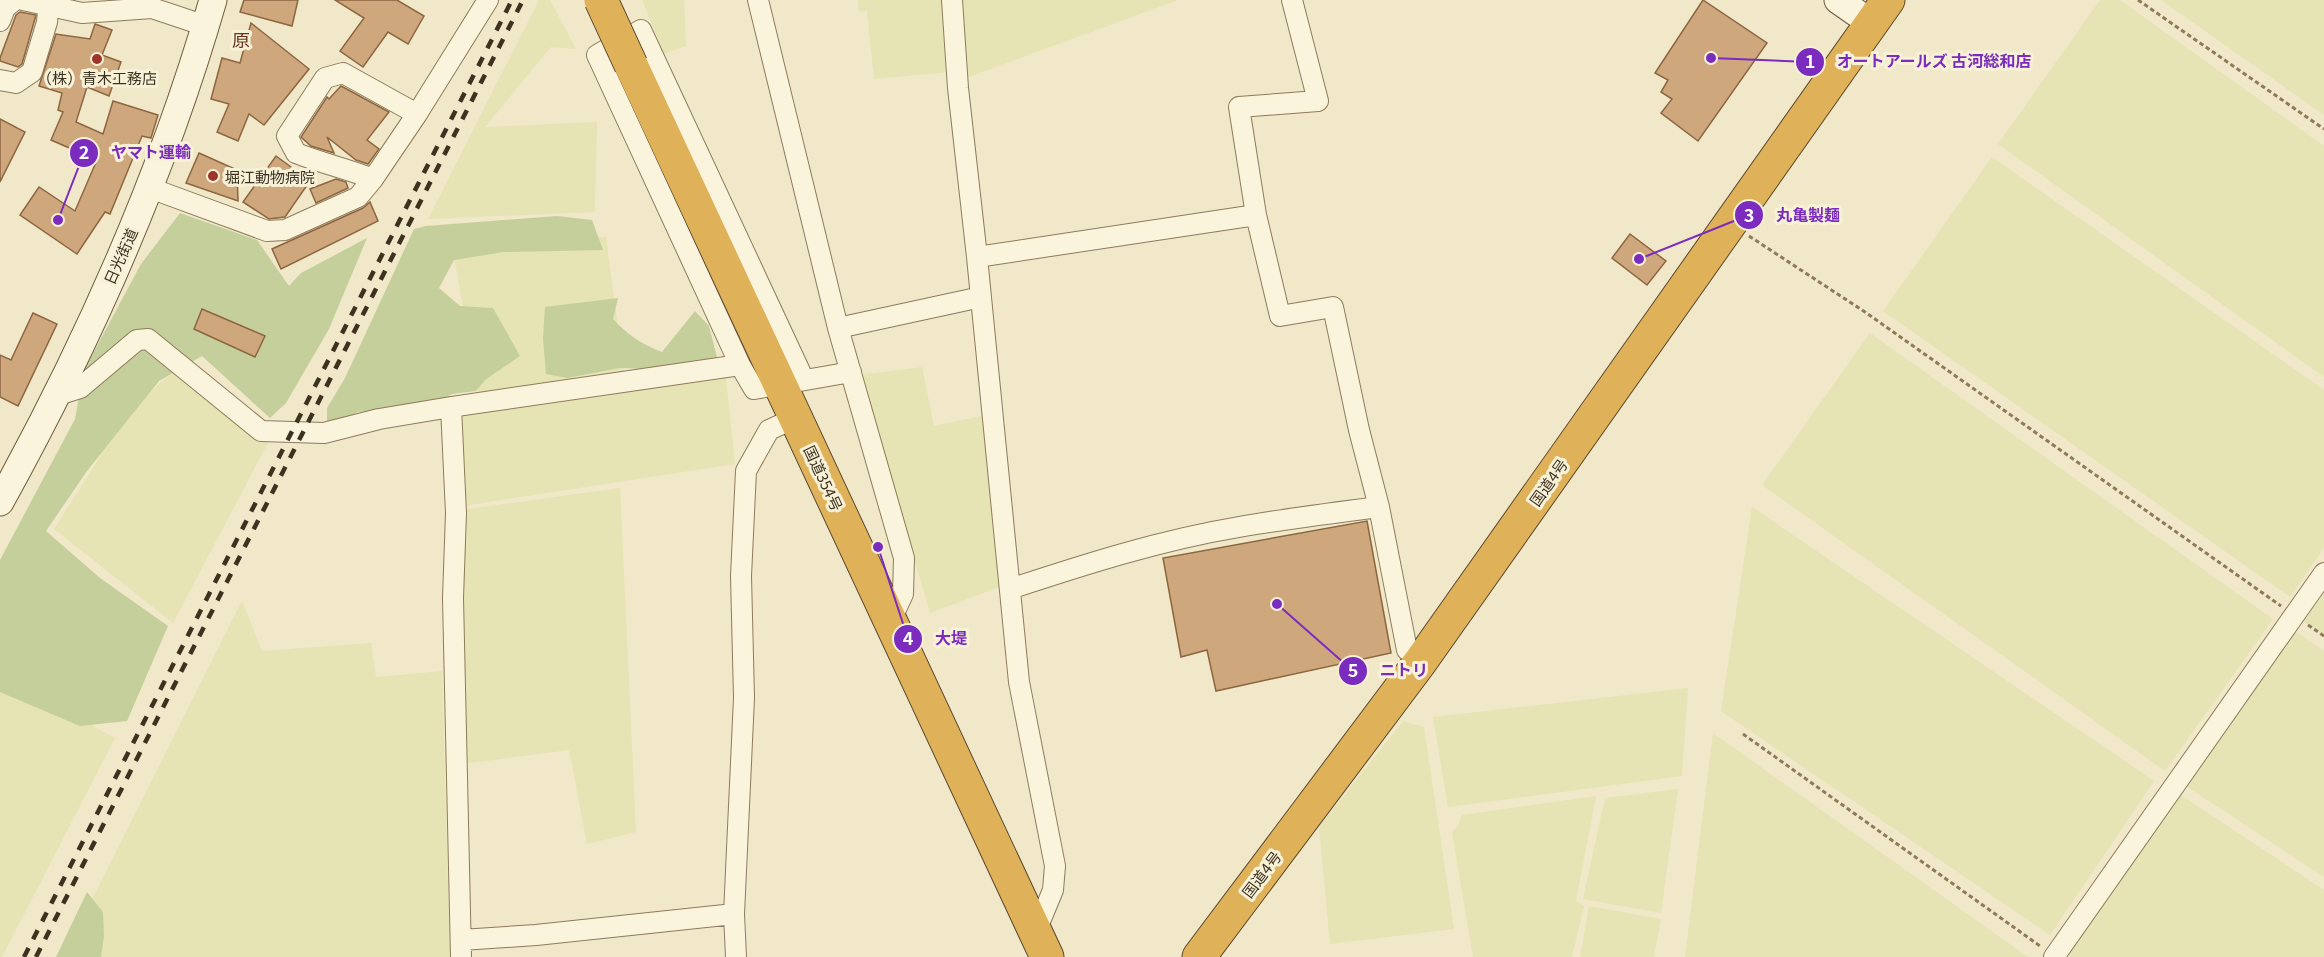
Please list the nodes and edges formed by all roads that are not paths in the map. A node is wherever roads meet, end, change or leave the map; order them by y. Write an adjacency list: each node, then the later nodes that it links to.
1 (15, 0): 13 (street)
2 (23, 0): 10 (street)
3 (213, 0): 14 (main road, 日光街道)
4 (488, 0): 16 (street)
5 (601, 0): 25 (highway, 国道354号, bridge)
6 (758, 0): 22 (street)
7 (952, 0): 20 (street)
8 (1292, 0): 19 (street)
9 (1838, 0): 12 (main road)
10 (49, 2): 11 (street); 15 (street)
11 (98, 5): 14 (street)
12 (1879, 12): 34 (highway, 国道4号)
13 (0, 21)
14 (206, 26): 18 (main road, 日光街道)
15 (0, 80)
16 (417, 114): 17 (street); 17 (street)
17 (373, 179): 18 (street)
18 (150, 188): 26 (main road, 日光街道)
19 (1256, 215): 20 (street); 30 (street)
20 (977, 257): 21 (street)
21 (981, 297): 22 (street); 32 (street)
22 (838, 328): 24 (street)
23 (740, 365): 25 (street); 25 (street); 27 (street)
24 (851, 372): 25 (street); 33 (street)
25 (792, 382): 28 (highway, 国道354号)
26 (55, 396): 27 (street); 29 (main road, 日光街道)
27 (451, 406): 38 (street)
28 (795, 418): 33 (highway, 国道354号); 35 (street)
29 (1, 500)
30 (1379, 507): 32 (street); 34 (street)
31 (2324, 573): 43 (street)
32 (1011, 589): 37 (street)
33 (891, 620): 37 (highway, 国道354号)
34 (1421, 661): 36 (highway, 国道4号)
35 (734, 914): 38 (street); 39 (street)
36 (1231, 915): 41 (highway); 42 (highway, 国道4号)
37 (1041, 944): 40 (highway, 国道354号)
38 (461, 949)
39 (736, 957)
40 (1060, 957)
41 (1180, 957)
42 (1198, 957)
43 (2054, 957)

